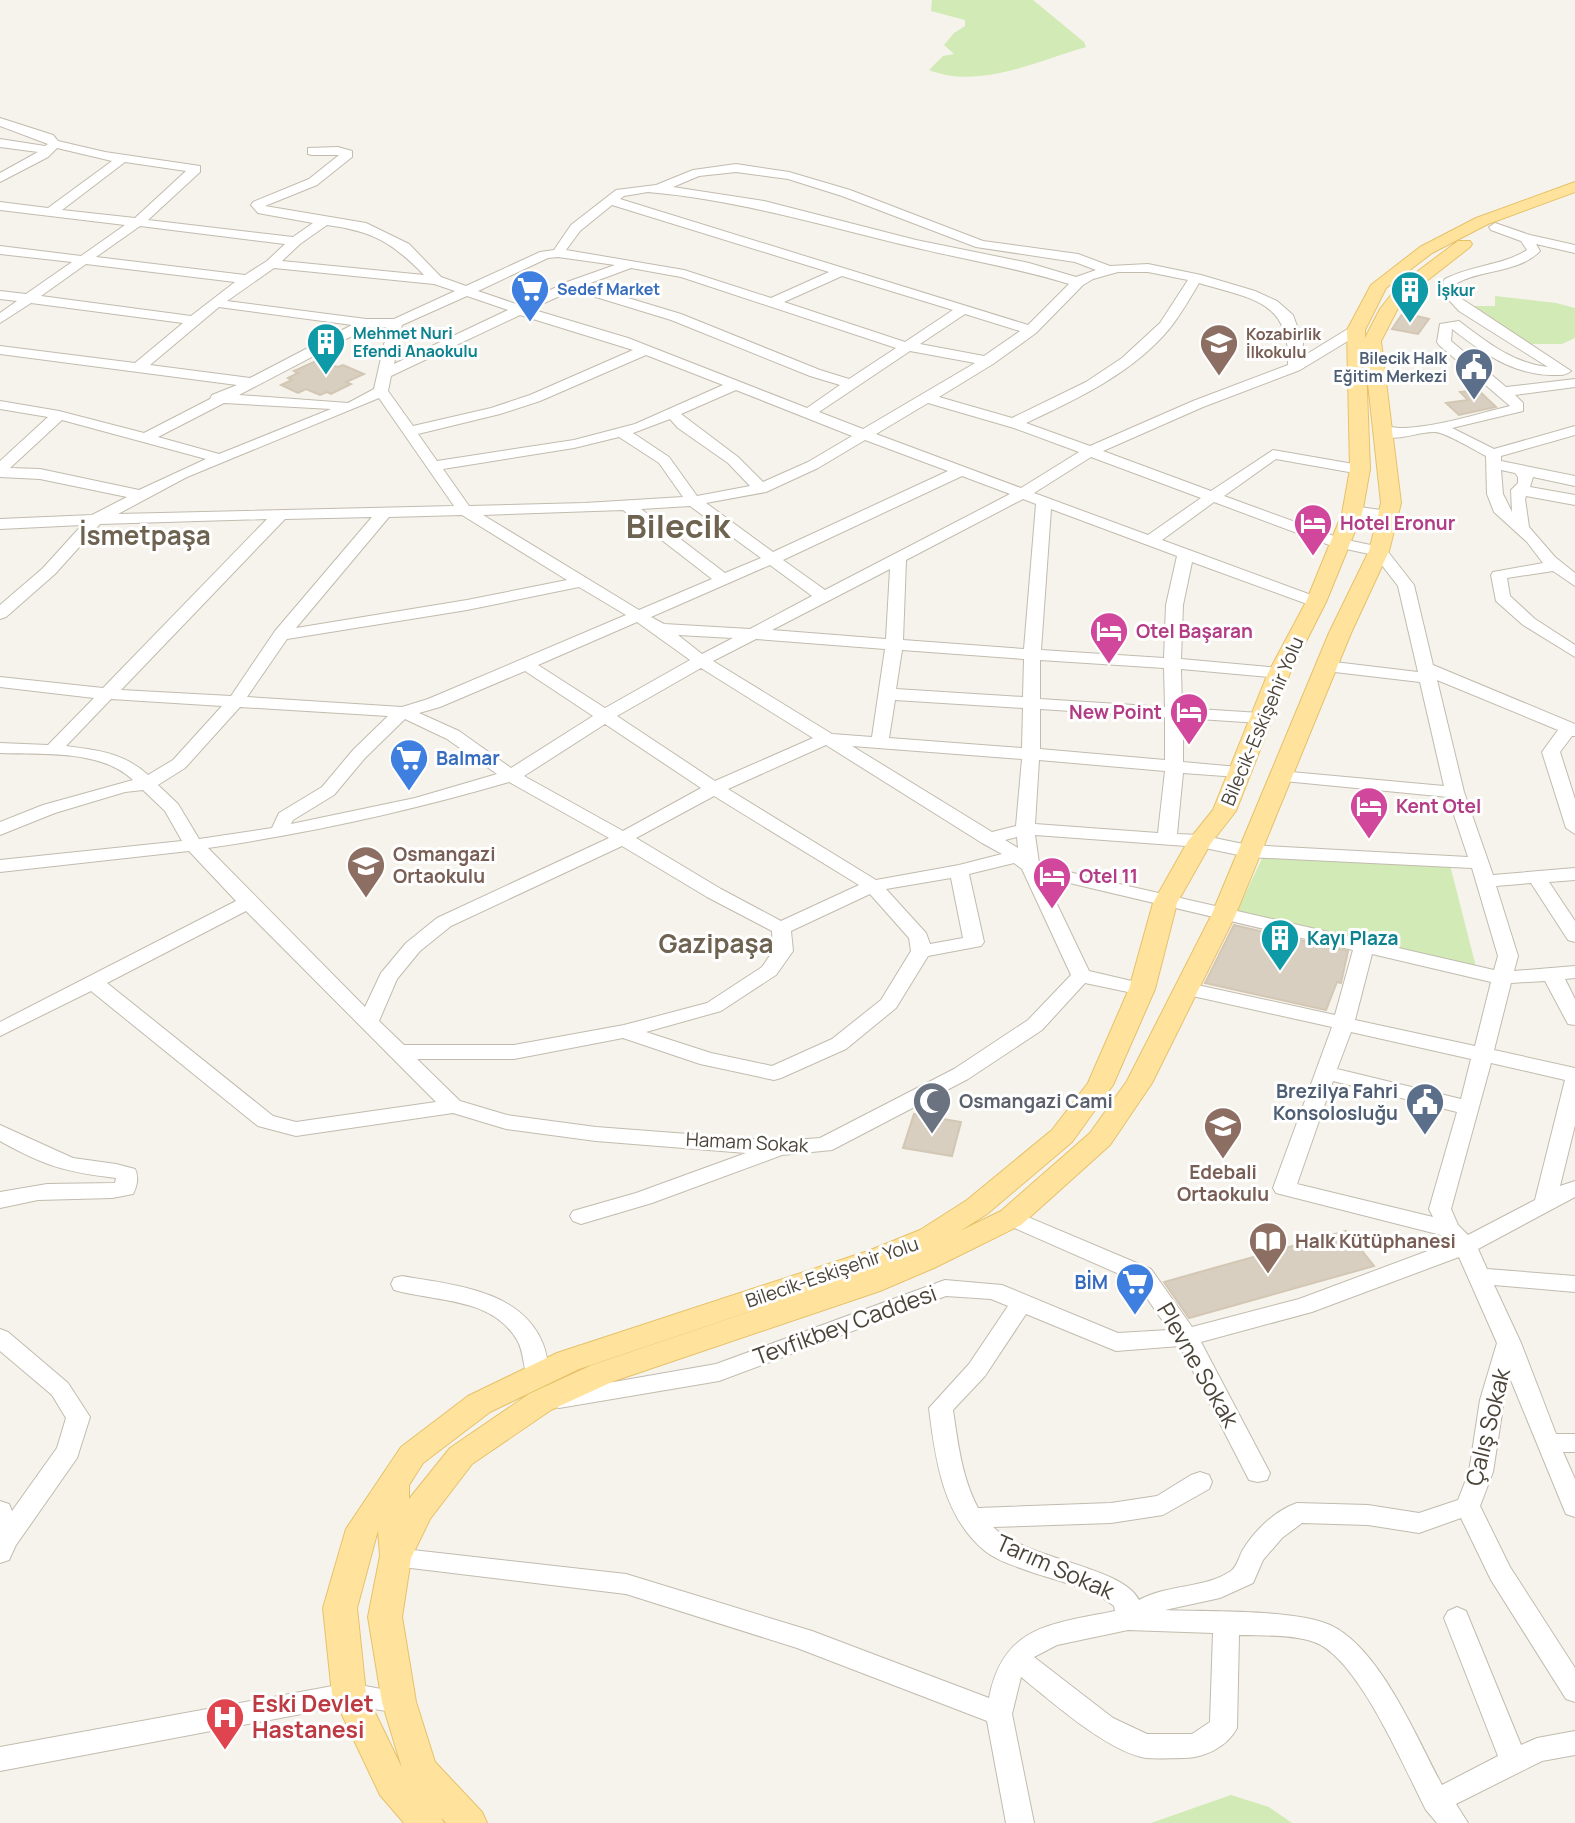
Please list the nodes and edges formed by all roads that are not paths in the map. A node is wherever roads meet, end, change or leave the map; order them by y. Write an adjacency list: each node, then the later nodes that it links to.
1 (0, 122): 3 (street)
2 (0, 143): 3 (street)
3 (51, 147): 5 (street); 6 (street)
4 (312, 151): 13 (street)
5 (122, 159): 12 (street); 14 (street)
6 (0, 178)
7 (1575, 187): 43 (main road, Bilecik-Eskişehir Yolu)
8 (656, 189): 10 (street); 24 (street); 29 (street)
9 (1575, 199): 15 (main road, Bilecik-Eskişehir Yolu)
10 (612, 201): 20 (street); 25 (street)
11 (0, 206): 12 (street)
12 (52, 211): 14 (street)
13 (325, 220): 17 (street); 28 (street)
14 (139, 221): 17 (street); 21 (street)
15 (1495, 226): 16 (street); 68 (main road, Bilecik-Eskişehir Yolu)
16 (1526, 238): 18 (street); 50 (street)
17 (295, 241): 23 (street)
18 (1575, 248)
19 (0, 250): 21 (street)
20 (558, 253): 22 (street); 31 (street)
21 (85, 260): 27 (street); 33 (street)
22 (630, 263): 30 (street); 35 (street)
23 (272, 264): 27 (street); 28 (street)
24 (1108, 270): 26 (street); 29 (street)
25 (843, 271): 35 (street); 36 (street)
26 (1196, 278): 48 (street); 64 (street)
27 (247, 279): 34 (street)
28 (436, 280): 31 (street)
29 (1078, 282): 42 (street)
30 (572, 285): 37 (street); 54 (street)
31 (468, 291): 37 (street); 41 (street)
32 (0, 295): 33 (street)
33 (31, 298): 38 (street); 39 (street)
34 (215, 303): 39 (street); 40 (street)
35 (771, 303): 44 (street)
36 (965, 308): 42 (street); 44 (street)
37 (519, 310): 46 (street); 52 (street)
38 (0, 320)
39 (194, 320): 49 (street)
40 (366, 323): 41 (street); 51 (street)
41 (396, 323): 52 (street)
42 (1031, 330): 47 (street)
43 (1356, 330): 48 (street); 77 (main road, Bilecik-Eskişehir Yolu)
44 (905, 346): 47 (street); 54 (street)
45 (0, 350): 49 (street)
46 (645, 350): 55 (street); 67 (street)
47 (988, 361): 58 (street)
48 (1295, 367): 72 (street)
49 (138, 368): 51 (street)
50 (1569, 370): 56 (street)
51 (249, 382): 57 (street)
52 (382, 383): 60 (street); 67 (street)
53 (1575, 383): 56 (street)
54 (851, 384): 62 (street)
55 (734, 385): 61 (street); 62 (street)
56 (1502, 392): 65 (street)
57 (217, 398): 60 (street); 71 (street)
58 (927, 398): 64 (street); 70 (street)
59 (0, 405): 63 (street)
60 (352, 406): 73 (street)
61 (672, 413): 69 (street); 81 (street)
62 (808, 413): 70 (street)
63 (59, 415): 71 (street); 78 (street)
64 (1013, 423): 72 (street)
65 (1438, 427): 68 (street); 74 (street)
66 (1575, 430): 74 (street)
67 (410, 431): 75 (street)
68 (1382, 431): 94 (main road, Bilecik-Eskişehir Yolu)
69 (621, 432): 75 (street); 86 (street)
70 (863, 435): 79 (street); 81 (street)
71 (146, 438): 73 (street)
72 (1089, 452): 83 (street); 85 (street)
73 (218, 458): 84 (street)
74 (1494, 459): 76 (street); 97 (street)
75 (435, 467): 90 (street)
76 (1518, 468): 80 (street); 82 (street)
77 (1360, 469): 85 (street); 91 (main road, Bilecik-Eskişehir Yolu)
78 (0, 470): 84 (street)
79 (961, 471): 83 (street); 102 (street)
80 (1575, 481)
81 (761, 489): 86 (street)
82 (1519, 489): 88 (street); 97 (street)
83 (1023, 493): 87 (street); 103 (street)
84 (139, 495): 95 (street)
85 (1210, 497): 98 (street); 99 (street)
86 (693, 500): 89 (street); 102 (street)
87 (1044, 500): 98 (street); 117 (street)
88 (1575, 500)
89 (627, 506): 90 (street); 105 (street)
90 (464, 510): 92 (street); 107 (street)
91 (1352, 511): 94 (street); 99 (main road, Bilecik-Eskişehir Yolu)
92 (385, 512): 93 (street); 114 (street)
93 (281, 514): 95 (street); 125 (street)
94 (1388, 516): 100 (main road, Bilecik-Eskişehir Yolu)
95 (95, 520): 96 (street); 110 (street)
96 (0, 524)
97 (1521, 528): 104 (street)
98 (1151, 540): 101 (street)
99 (1338, 543): 100 (street); 109 (main road, Bilecik-Eskişehir Yolu)
100 (1379, 551): 121 (main road, Bilecik-Eskişehir Yolu); 123 (street)
101 (1186, 554): 109 (street); 119 (street)
102 (772, 559): 105 (street); 108 (street)
103 (898, 560): 108 (street); 115 (street)
104 (1557, 566): 106 (street); 116 (street)
105 (721, 578): 111 (street)
106 (1575, 581)
107 (579, 582): 111 (street); 114 (street)
108 (825, 598): 113 (street)
109 (1315, 602): 122 (main road, Bilecik-Eskişehir Yolu)
110 (0, 614)
111 (637, 615): 112 (street); 120 (street)
112 (660, 629): 113 (street); 118 (street)
113 (759, 633): 115 (street); 118 (street)
114 (281, 635): 127 (street)
115 (894, 645): 117 (street); 126 (street)
116 (1575, 652)
117 (1032, 655): 119 (street); 128 (street)
118 (701, 661): 131 (street); 134 (street)
119 (1173, 662): 122 (street); 130 (street)
120 (526, 664): 129 (street); 131 (street)
121 (1326, 666): 123 (street); 142 (main road, Bilecik-Eskişehir Yolu)
122 (1279, 673): 132 (main road, Bilecik-Eskişehir Yolu)
123 (1428, 673): 133 (street); 145 (street)
124 (0, 682): 125 (street)
125 (107, 694): 127 (street); 137 (street)
126 (889, 694): 128 (street); 135 (street)
127 (237, 700): 129 (street); 143 (street)
128 (1032, 703): 130 (street); 138 (street)
129 (403, 712): 141 (street); 149 (street)
130 (1174, 712): 132 (street); 139 (street)
131 (606, 715): 141 (street); 144 (street)
132 (1260, 718): 140 (main road, Bilecik-Eskişehir Yolu)
133 (1572, 730): 146 (street)
134 (825, 739): 135 (street); 144 (street); 151 (street)
135 (880, 743): 138 (street)
136 (0, 748): 137 (street)
137 (53, 750): 143 (street)
138 (1031, 754): 139 (street); 148 (street)
139 (1174, 766): 140 (street); 152 (street)
140 (1238, 772): 153 (main road, Bilecik-Eskişehir Yolu)
141 (511, 776): 149 (street); 150 (street)
142 (1280, 776): 145 (street); 155 (main road, Bilecik-Eskişehir Yolu)
143 (147, 784): 147 (street); 154 (street)
144 (714, 788): 150 (street); 162 (street)
145 (1455, 792): 159 (street)
146 (1575, 828)
147 (0, 829)
148 (1025, 829): 151 (street); 152 (street); 156 (street)
149 (279, 832): 154 (street)
150 (621, 839): 166 (street); 178 (street)
151 (989, 839): 156 (street)
152 (1167, 840): 153 (street)
153 (1200, 841): 155 (street); 164 (main road, Bilecik-Eskişehir Yolu)
154 (194, 845): 157 (street); 163 (street)
155 (1248, 850): 159 (street); 165 (main road, Bilecik-Eskişehir Yolu)
156 (1024, 861): 158 (street); 164 (street); 172 (street)
157 (0, 866)
158 (959, 871): 162 (street); 169 (street)
159 (1483, 872): 161 (street); 173 (street)
160 (1575, 874): 161 (street)
161 (1537, 878): 167 (street)
162 (873, 886): 166 (street); 169 (street)
163 (248, 902): 174 (street); 178 (street)
164 (1166, 903): 165 (street); 175 (main road, Bilecik-Eskişehir Yolu)
165 (1223, 916): 168 (street); 176 (main road, Bilecik-Eskişehir Yolu)
166 (781, 928): 181 (street)
167 (1575, 936)
168 (1364, 947): 173 (street); 179 (street)
169 (921, 951): 181 (street)
170 (1575, 972): 171 (street)
171 (1552, 974): 173 (street); 177 (street)
172 (1081, 976): 175 (street); 190 (street, Hamam Sokak)
173 (1502, 978): 183 (street)
174 (93, 982): 180 (street); 187 (street)
175 (1142, 989): 204 (main road, Bilecik-Eskişehir Yolu)
176 (1188, 989): 179 (street); 195 (main road, Bilecik-Eskişehir Yolu)
177 (1575, 1019)
178 (369, 1021): 182 (street)
179 (1343, 1025): 183 (street); 184 (street)
180 (0, 1030)
181 (624, 1031): 182 (street)
182 (399, 1052): 187 (street)
183 (1482, 1056): 185 (street); 188 (street)
184 (1325, 1073): 188 (street); 196 (street)
185 (1575, 1075)
186 (1575, 1082): 193 (street)
187 (453, 1106): 190 (street, Hamam Sokak)
188 (1469, 1108): 196 (street)
189 (0, 1132): 192 (street)
190 (781, 1147): 194 (street)
191 (1575, 1188): 193 (street, Tevfikbey Caddesi)
192 (0, 1200)
193 (1545, 1204): 196 (street, Tevfikbey Caddesi)
194 (581, 1216)
195 (1011, 1217): 201 (street, Plevne Sokak); 205 (main road, Bilecik-Eskişehir Yolu)
196 (1457, 1238): 197 (street); 201 (street, Tevfikbey Caddesi)
197 (1478, 1276): 199 (street); 203 (street)
198 (402, 1284): 204 (street)
199 (1575, 1284)
200 (1023, 1301): 201 (street, Tevfikbey Caddesi); 205 (street, Tevfikbey Caddesi); 214 (street, Tarım Sokak)
201 (1187, 1337): 208 (street, Plevne Sokak)
202 (0, 1338): 215 (street)
203 (1509, 1343): 206 (street); 211 (street, Çalış Sokak)
204 (538, 1376): 209 (main road, Bilecik-Eskişehir Yolu)
205 (540, 1402): 216 (main road, Bilecik-Eskişehir Yolu)
206 (1547, 1443): 207 (street); 212 (street)
207 (1575, 1443)
208 (1258, 1473)
209 (393, 1482): 216 (main road); 222 (main road, Bilecik-Eskişehir Yolu)
210 (1200, 1482): 214 (street)
211 (1468, 1506): 218 (street, Çalış Sokak); 221 (street)
212 (1575, 1507)
213 (0, 1511): 215 (street)
214 (971, 1518): 218 (street, Tarım Sokak)
215 (3, 1547)
216 (395, 1558): 223 (main road, Bilecik-Eskişehir Yolu); 224 (street)
217 (1457, 1618): 227 (street)
218 (1128, 1619): 219 (street); 220 (street)
219 (1226, 1622): 220 (street); 228 (street)
220 (1018, 1660): 224 (street)
221 (1575, 1691)
222 (349, 1694): 223 (street); 226 (street); 229 (main road, Bilecik-Eskişehir Yolu)
223 (399, 1702): 230 (main road, Bilecik-Eskişehir Yolu)
224 (999, 1714): 231 (street)
225 (1575, 1742): 227 (street)
226 (0, 1759)
227 (1514, 1762): 228 (street)
228 (1436, 1801): 232 (street)
229 (426, 1823)
230 (469, 1823)
231 (1020, 1823)
232 (1454, 1823)

